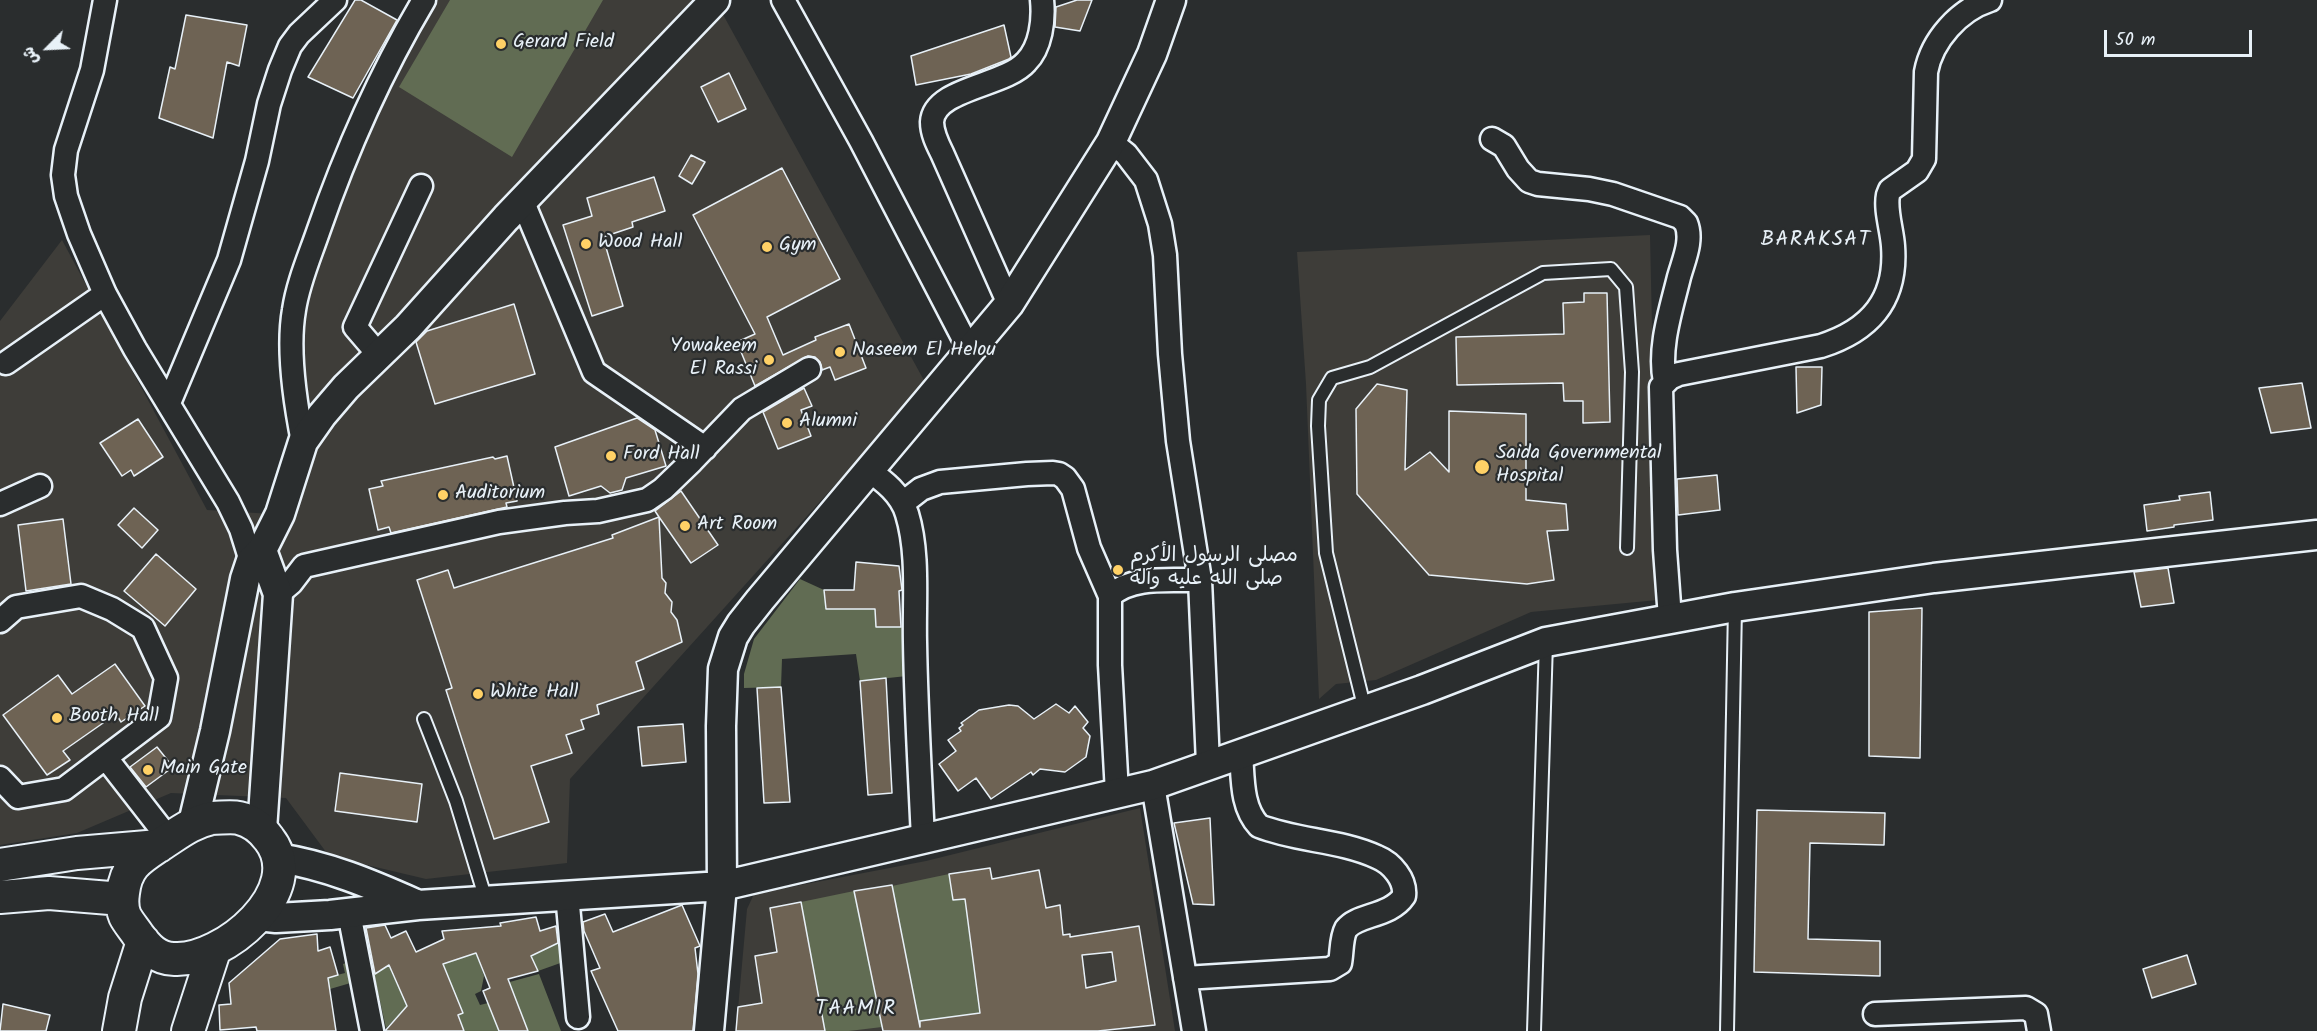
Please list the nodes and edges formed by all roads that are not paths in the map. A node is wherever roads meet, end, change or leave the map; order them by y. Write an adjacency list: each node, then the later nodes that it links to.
1 (105, 0): 13 (street)
2 (335, 0): 20 (street)
3 (424, 0): 21 (street)
4 (715, 0): 12 (street)
5 (783, 0): 15 (street)
6 (1042, 0): 14 (street)
7 (1171, 0): 10 (street)
8 (1990, 0): 19 (street)
9 (1492, 139): 19 (street)
10 (1110, 142): 14 (street); 30 (street)
11 (421, 186): 16 (street)
12 (522, 201): 16 (street); 22 (street)
13 (105, 294): 17 (street); 20 (street)
14 (1009, 304): 15 (street)
15 (970, 351): 23 (street)
16 (379, 355): 21 (street)
17 (6, 363)
18 (809, 369): 22 (street)
19 (1665, 382): 35 (street)
20 (170, 403): 29 (street)
21 (303, 442): 29 (street)
22 (705, 448): 31 (street)
23 (868, 470): 25 (street); 52 (street)
24 (40, 486): 26 (street)
25 (903, 502): 32 (street); 48 (street)
26 (0, 504)
27 (2317, 535): 33 (street)
28 (1627, 548): 37 (lane)
29 (257, 555): 31 (street); 47 (street)
30 (1200, 580): 32 (street); 41 (street)
31 (278, 594): 46 (street)
32 (1110, 596): 44 (street)
33 (1735, 607): 35 (street); 72 (lane)
34 (3, 612): 40 (street)
35 (1670, 618): 36 (street)
36 (1546, 642): 37 (street); 71 (lane)
37 (1365, 711): 39 (street)
38 (424, 719): 57 (lane)
39 (1241, 753): 41 (street); 63 (street)
40 (106, 758): 45 (street); 47 (street)
41 (1208, 764): 43 (street)
42 (0, 778): 45 (street)
43 (1153, 785): 44 (street); 63 (street)
44 (1118, 793): 48 (street)
45 (9, 799)
46 (262, 830): 47 (main road); 50 (main road)
47 (174, 836): 49 (main road); 56 (main road)
48 (923, 839): 52 (street)
49 (51, 857): 51 (main road); 53 (main road)
50 (278, 858): 58 (street); 60 (main road)
51 (0, 865)
52 (722, 886): 54 (street); 69 (street)
53 (49, 892): 55 (main road); 56 (main road)
54 (567, 894): 57 (street); 65 (street)
55 (0, 897)
56 (122, 899): 61 (main road)
57 (486, 900): 58 (street)
58 (418, 905): 59 (street)
59 (349, 913): 60 (street); 68 (street)
60 (258, 916): 62 (main road)
61 (143, 941): 62 (main road); 66 (main road)
62 (214, 951): 67 (main road)
63 (1185, 978): 70 (street)
64 (1875, 1014): 73 (street)
65 (578, 1017)
66 (119, 1031)
67 (188, 1031)
68 (372, 1031)
69 (709, 1031)
70 (1194, 1031)
71 (1534, 1031)
72 (1727, 1031)
73 (2039, 1031)

